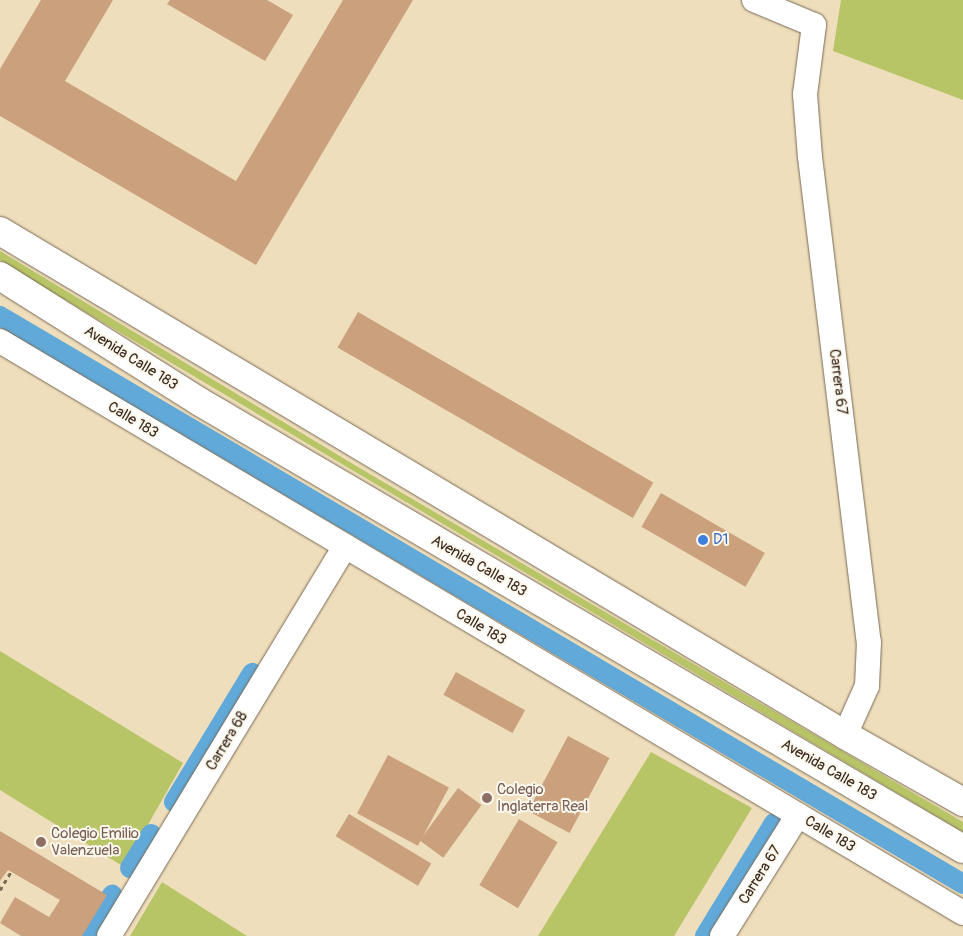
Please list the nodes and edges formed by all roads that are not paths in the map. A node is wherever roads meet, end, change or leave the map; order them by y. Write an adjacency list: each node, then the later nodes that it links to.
1 (754, 0): 6 (street, Carrera 67)
2 (0, 231): 6 (main road)
3 (0, 276): 9 (main road, Avenida Calle 183)
4 (0, 341): 5 (street, Calle 183)
5 (345, 546): 8 (street, Calle 183); 11 (street, Carrera 68)
6 (845, 735): 7 (main road)
7 (963, 802)
8 (798, 815): 10 (street, Calle 183); 12 (street, Carrera 67)
9 (963, 849)
10 (963, 913)
11 (109, 936)
12 (722, 936)

